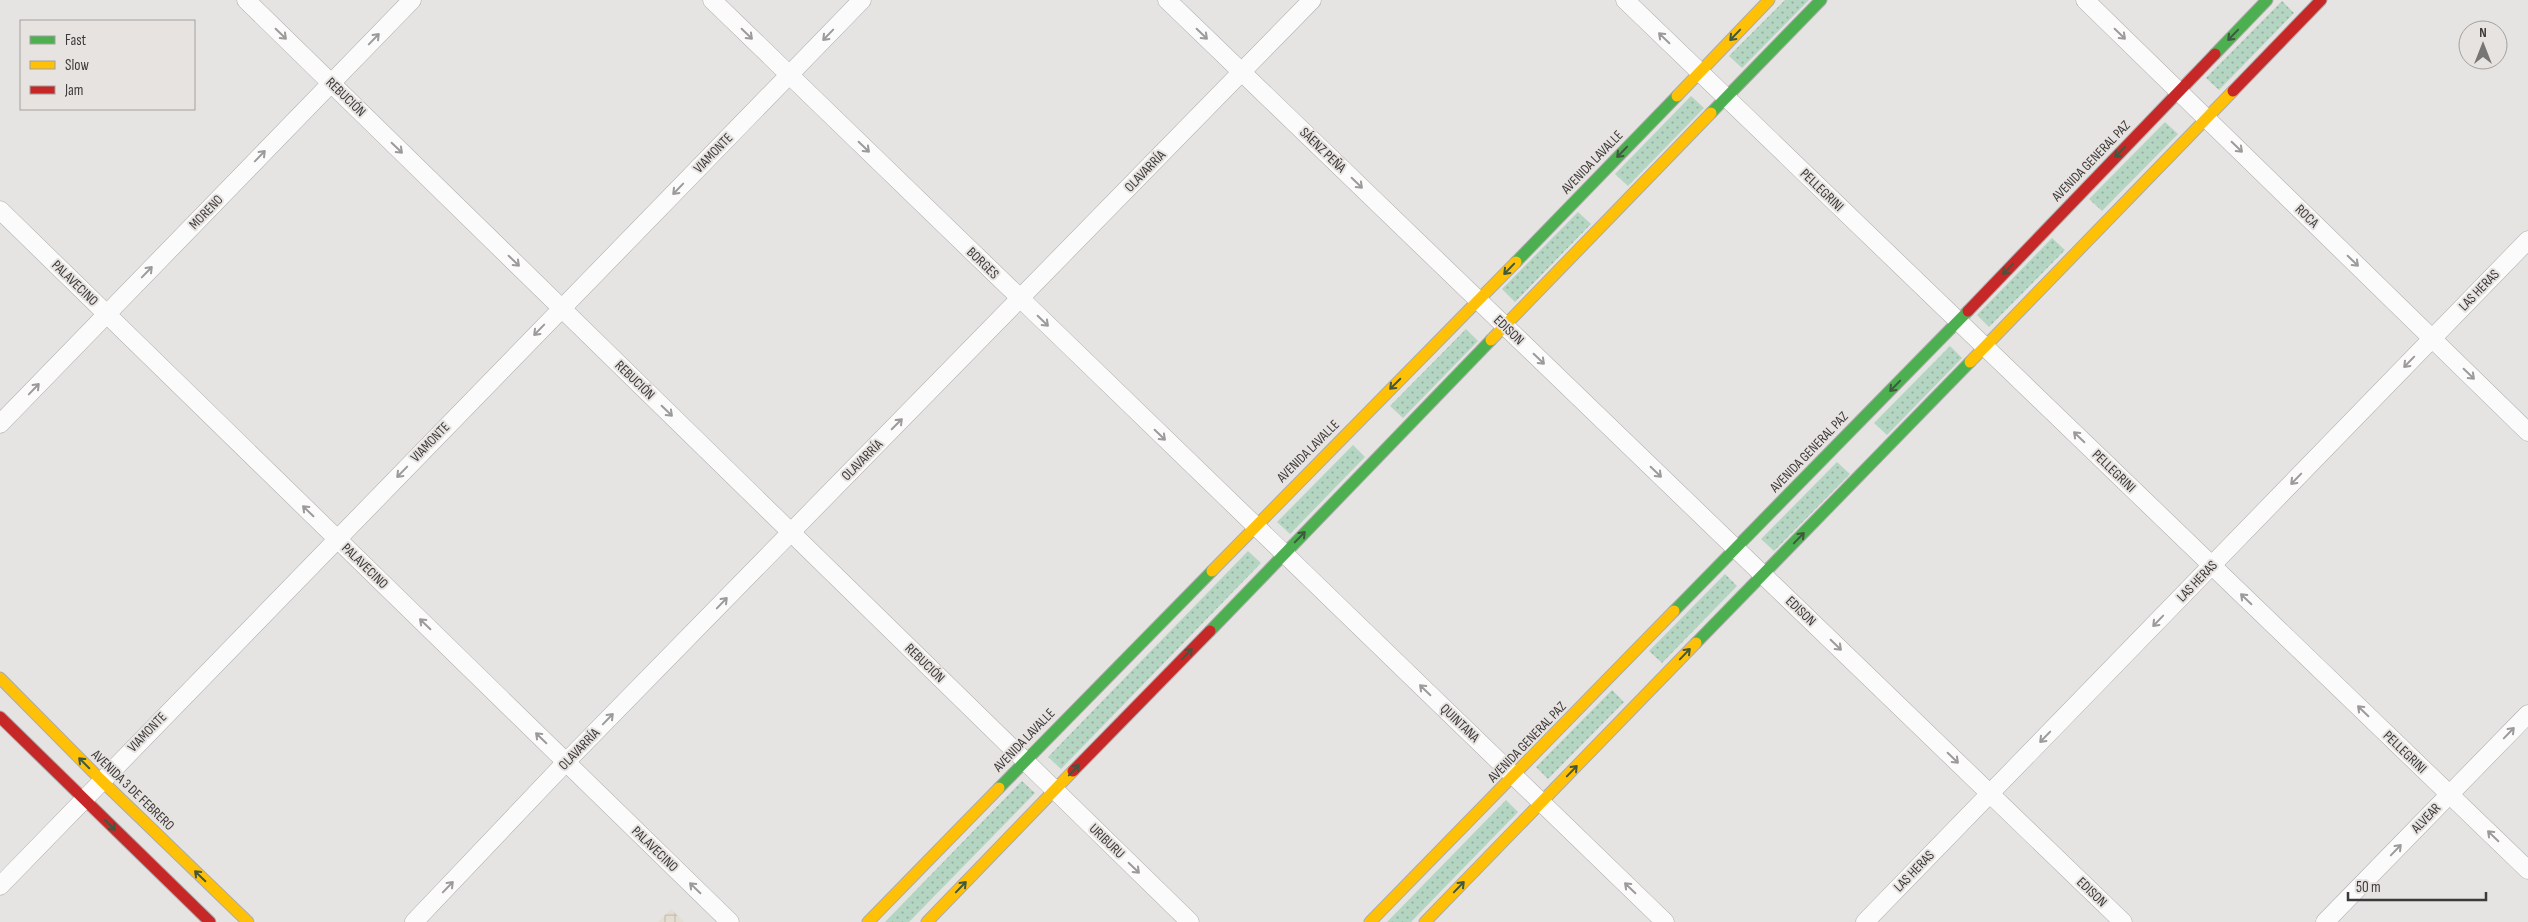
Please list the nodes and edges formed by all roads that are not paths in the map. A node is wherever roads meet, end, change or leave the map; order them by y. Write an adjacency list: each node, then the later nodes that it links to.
1 (246, 0): 16 (street, REBUCIÓN, one-way to 16)
2 (412, 0): 16 (street, MORENO, one-way to 2)
3 (712, 0): 15 (street, BORGES, one-way to 15)
4 (862, 0): 15 (street, VIAMONTE, one-way to 15)
5 (1167, 0): 13 (street, SÁENZ PEÑA, one-way to 13)
6 (1312, 0): 13 (street, OLAVARRÍA)
7 (1625, 0): 14 (street, PELLEGRINI, one-way to 7)
8 (1769, 0): 14 (street, AVENIDA LAVALLE, one-way to 14)
9 (1821, 0): 18 (street)
10 (2085, 0): 17 (street, ROCA, one-way to 17)
11 (2267, 0): 17 (street, AVENIDA GENERAL PAZ, one-way to 17)
12 (2322, 0): 19 (street)
13 (1242, 72): 22 (street, OLAVARRÍA); 23 (street, SÁENZ PEÑA, one-way to 23)
14 (1700, 72): 18 (street, PELLEGRINI); 23 (street, AVENIDA LAVALLE, one-way to 23)
15 (789, 75): 22 (street, BORGES, one-way to 22); 24 (street, VIAMONTE, one-way to 24)
16 (331, 83): 24 (street, REBUCIÓN, one-way to 24); 25 (street, MORENO, one-way to 16)
17 (2179, 91): 19 (street, ROCA); 26 (street, AVENIDA GENERAL PAZ, one-way to 26)
18 (1726, 98): 26 (street, PELLEGRINI); 27 (street)
19 (2206, 118): 28 (street, ROCA, one-way to 28); 29 (street)
20 (0, 210): 25 (street, PALAVECINO)
21 (2528, 240): 28 (street, LAS HERAS)
22 (1020, 299): 32 (street, BORGES, one-way to 32); 33 (street, OLAVARRÍA, one-way to 22)
23 (1478, 301): 27 (street, EDISON); 32 (street, AVENIDA LAVALLE, one-way to 32)
24 (561, 308): 33 (street, REBUCIÓN, one-way to 33); 34 (street, VIAMONTE, one-way to 34)
25 (107, 314): 30 (street, MORENO, one-way to 25); 34 (street, PALAVECINO, one-way to 25)
26 (1958, 321): 29 (street, PELLEGRINI); 35 (street, AVENIDA GENERAL PAZ, one-way to 35)
27 (1505, 326): 35 (street, EDISON, one-way to 35); 36 (street, one-way to 27)
28 (2432, 338): 31 (street, ROCA, one-way to 31); 37 (street, LAS HERAS, one-way to 37)
29 (1985, 346): 37 (street, PELLEGRINI, one-way to 29); 38 (street, one-way to 29)
30 (0, 424)
31 (2528, 432)
32 (1254, 527): 36 (street, QUINTANA); 42 (street, AVENIDA LAVALLE)
33 (791, 532): 42 (street, REBUCIÓN); 43 (street, OLAVARRÍA, one-way to 33)
34 (337, 538): 43 (street, PALAVECINO, one-way to 34); 45 (street, VIAMONTE)
35 (1735, 548): 38 (street, EDISON); 44 (street, AVENIDA GENERAL PAZ)
36 (1285, 553): 44 (street, QUINTANA, one-way to 36); 46 (street, one-way to 36)
37 (2212, 565): 47 (street, LAS HERAS, one-way to 47); 48 (street, PELLEGRINI, one-way to 37)
38 (1763, 575): 47 (street, EDISON, one-way to 47); 50 (street, one-way to 38)
39 (0, 678): 45 (street, AVENIDA 3 DE FEBRERO, one-way to 39)
40 (2528, 714): 48 (street, ALVEAR, one-way to 40)
41 (0, 718): 49 (street, AVENIDA 3 DE FEBRERO)
42 (1024, 761): 46 (street, URIBURU); 57 (street, AVENIDA LAVALLE)
43 (566, 762): 55 (street, OLAVARRÍA, one-way to 43); 56 (street, PALAVECINO, one-way to 43)
44 (1515, 776): 50 (street, QUINTANA); 60 (street, AVENIDA GENERAL PAZ)
45 (101, 780): 49 (street, VIAMONTE); 53 (street, AVENIDA 3 DE FEBRERO, one-way to 45)
46 (1055, 790): 58 (street, one-way to 46); 59 (street, URIBURU, one-way to 59)
47 (1990, 794): 63 (street, LAS HERAS); 64 (street, EDISON)
48 (2449, 794): 51 (street, PELLEGRINI, one-way to 48); 65 (street, ALVEAR, one-way to 48)
49 (83, 799): 52 (street, VIAMONTE); 53 (street, AVENIDA 3 DE FEBRERO, one-way to 53)
50 (1542, 802): 61 (street, one-way to 50); 62 (street, QUINTANA, one-way to 50)
51 (2528, 870)
52 (0, 886)
53 (214, 911): 54 (street, AVENIDA 3 DE FEBRERO)
54 (248, 922)
55 (414, 922)
56 (730, 922)
57 (868, 922)
58 (927, 922)
59 (1190, 922)
60 (1370, 922)
61 (1425, 922)
62 (1665, 922)
63 (1865, 922)
64 (2123, 922)
65 (2325, 922)

